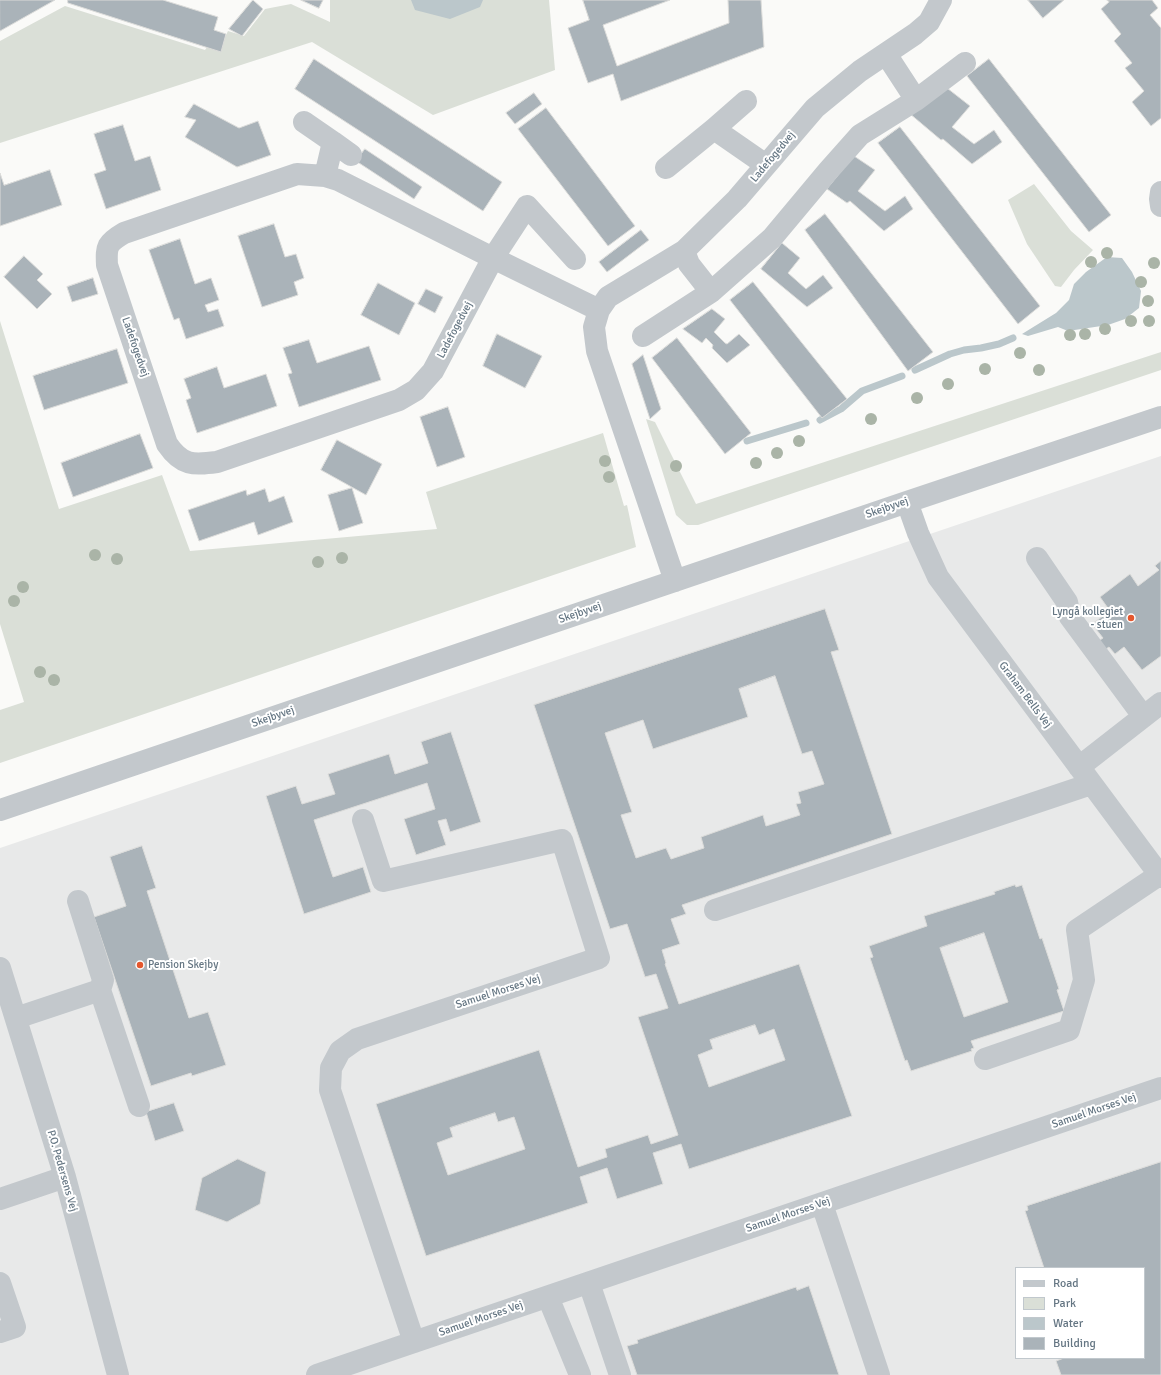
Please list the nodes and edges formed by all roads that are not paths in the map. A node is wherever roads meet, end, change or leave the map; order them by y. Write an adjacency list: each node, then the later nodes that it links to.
1 (941, 0): 2 (street, Ladefogedvej)
2 (886, 54): 4 (street); 10 (street, Ladefogedvej)
3 (965, 63): 4 (street)
4 (916, 100): 18 (street)
5 (746, 101): 7 (street)
6 (304, 122): 8 (street)
7 (714, 129): 10 (street); 11 (street)
8 (333, 142): 9 (street); 12 (street)
9 (351, 154)
10 (766, 165): 15 (street, Ladefogedvej)
11 (666, 168)
12 (325, 176): 16 (street, Ladefogedvej); 16 (street, Ladefogedvej)
13 (1161, 192): 14 (street)
14 (1161, 206)
15 (684, 251): 18 (street); 19 (street, Ladefogedvej)
16 (493, 258): 17 (street); 19 (street, Ladefogedvej)
17 (575, 259)
18 (711, 292): 20 (street)
19 (599, 310): 24 (street, Ladefogedvej)
20 (643, 336)
21 (1161, 417): 22 (street, Skejbyvej)
22 (907, 502): 24 (street, Skejbyvej); 27 (street, Graham Bells Vej)
23 (1037, 558): 26 (street)
24 (675, 581): 28 (street, Skejbyvej)
25 (1161, 703): 26 (street)
26 (1143, 716): 27 (street)
27 (1085, 775): 30 (street, Graham Bells Vej); 32 (street)
28 (0, 810)
29 (363, 820): 47 (street, Samuel Morses Vej)
30 (1160, 876): 37 (street)
31 (78, 901): 34 (street)
32 (715, 910)
33 (0, 968): 35 (street, P.O. Pedersens Vej)
34 (100, 990): 36 (street); 39 (street)
35 (5, 999): 36 (street, P.O. Pedersens Vej)
36 (16, 1018): 40 (street, P.O. Pedersens Vej)
37 (985, 1059)
38 (1161, 1088): 42 (street, Samuel Morses Vej)
39 (139, 1106)
40 (65, 1177): 41 (street); 48 (street, P.O. Pedersens Vej)
41 (0, 1199)
42 (822, 1204): 43 (street, Samuel Morses Vej); 52 (street)
43 (589, 1282): 45 (street, Samuel Morses Vej); 51 (street)
44 (0, 1283): 46 (street)
45 (548, 1297): 47 (street, Samuel Morses Vej); 50 (street)
46 (0, 1332)
47 (414, 1342): 49 (street, Samuel Morses Vej)
48 (118, 1375)
49 (317, 1375)
50 (580, 1375)
51 (620, 1375)
52 (879, 1375)

